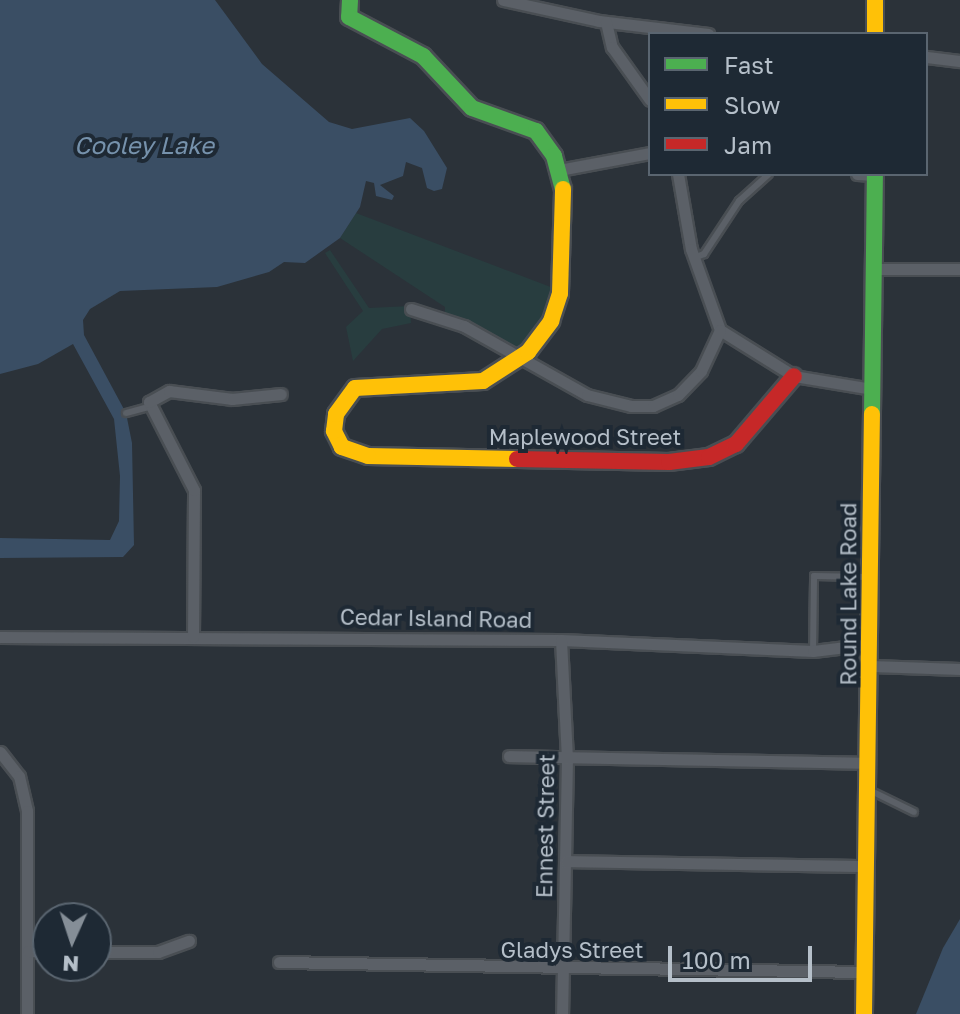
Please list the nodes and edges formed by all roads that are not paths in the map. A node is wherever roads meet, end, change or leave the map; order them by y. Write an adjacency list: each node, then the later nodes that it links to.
1 (350, 0): 11 (street)
2 (503, 0): 4 (street)
3 (875, 0): 6 (street)
4 (606, 22): 5 (street); 9 (street)
5 (691, 32)
6 (875, 32)
7 (932, 57): 8 (street)
8 (960, 61)
9 (648, 97)
10 (648, 153): 11 (street)
11 (559, 170): 20 (street)
12 (678, 176): 15 (street)
13 (767, 176): 15 (lane)
14 (875, 176): 16 (street, Round Lake Road)
15 (694, 258): 19 (street)
16 (875, 269): 17 (street); 22 (street, Round Lake Road)
17 (960, 269)
18 (411, 309): 20 (street)
19 (720, 330): 20 (street); 21 (street)
20 (521, 357): 21 (street, Maplewood Street)
21 (794, 376): 22 (street)
22 (872, 389): 26 (street, Round Lake Road)
23 (281, 394): 24 (street)
24 (149, 405): 25 (lane); 28 (street)
25 (126, 413)
26 (870, 577): 30 (street, Round Lake Road); 31 (lane)
27 (0, 637): 28 (street, Cedar Island Road)
28 (193, 637): 29 (street, Cedar Island Road)
29 (561, 640): 31 (street, Cedar Island Road); 36 (street, Ennest Street)
30 (871, 644): 31 (street, Cedar Island Road); 32 (street, Round Lake Road)
31 (813, 651)
32 (871, 666): 33 (street); 37 (street, Round Lake Road)
33 (960, 669)
34 (0, 752): 43 (street)
35 (509, 756): 36 (street)
36 (567, 758): 37 (street); 40 (street, Ennest Street)
37 (869, 763): 38 (street, Round Lake Road)
38 (869, 790): 39 (lane); 41 (street, Round Lake Road)
39 (914, 812)
40 (566, 861): 41 (street); 47 (street, Ennest Street)
41 (867, 866): 48 (street, Round Lake Road)
42 (189, 941): 45 (street)
43 (28, 951): 44 (street); 49 (street)
44 (32, 951)
45 (112, 952)
46 (279, 962): 47 (street, Gladys Street)
47 (563, 970): 48 (street, Gladys Street); 50 (street, Ennest Street)
48 (865, 972): 51 (street, Round Lake Road)
49 (27, 1014)
50 (562, 1014)
51 (864, 1014)

